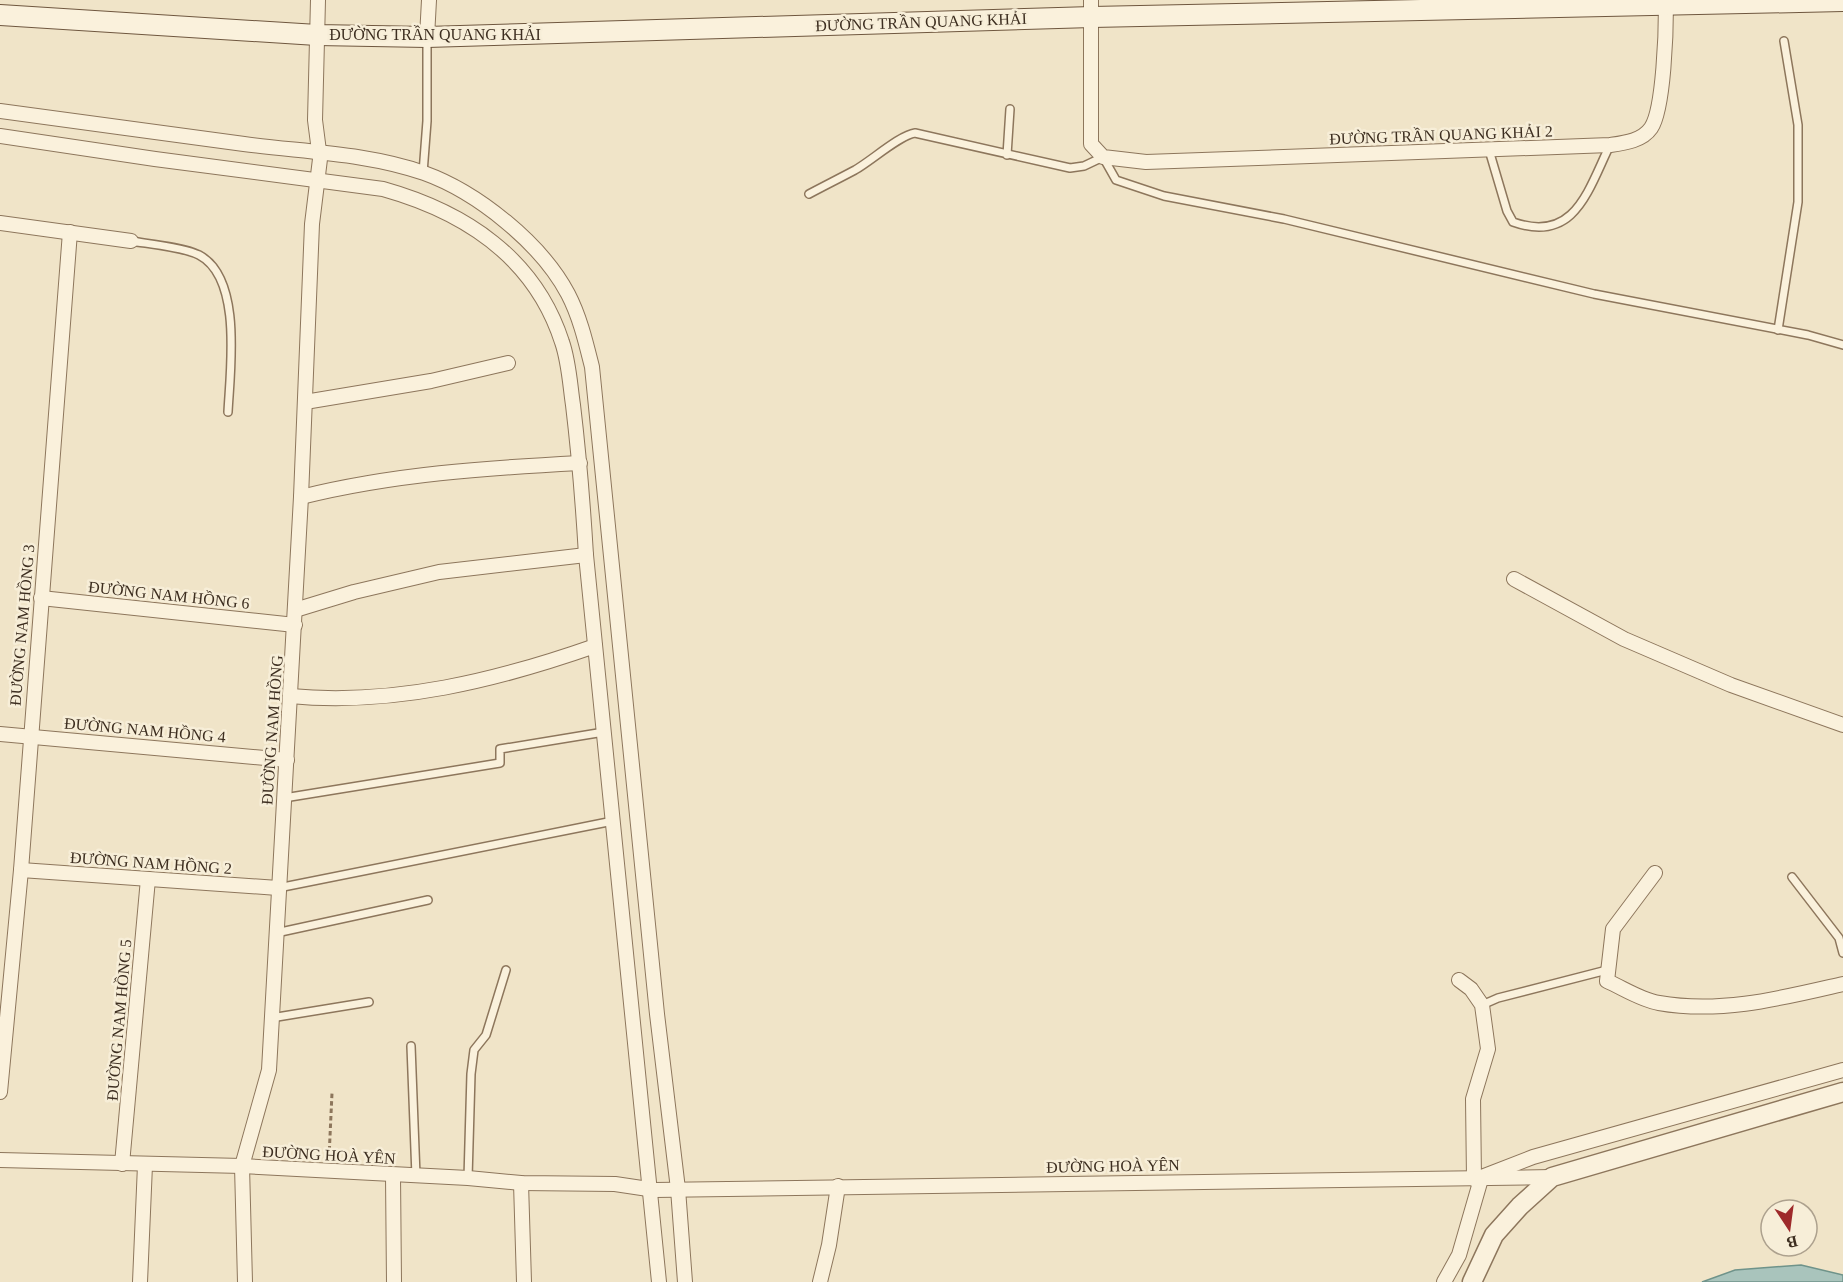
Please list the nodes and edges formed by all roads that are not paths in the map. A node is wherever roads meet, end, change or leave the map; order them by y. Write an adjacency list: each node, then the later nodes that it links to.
1 (318, 0): 7 (street)
2 (429, 0): 8 (street)
3 (1843, 1): 4 (main road, ĐƯỜNG TRẦN QUANG KHẢI)
4 (1666, 4): 5 (main road, ĐƯỜNG TRẦN QUANG KHẢI); 13 (street, ĐƯỜNG TRẦN QUANG KHẢI 2)
5 (1091, 8): 8 (main road, ĐƯỜNG TRẦN QUANG KHẢI); 17 (street)
6 (0, 15): 7 (main road, ĐƯỜNG TRẦN QUANG KHẢI)
7 (317, 34): 8 (main road, ĐƯỜNG TRẦN QUANG KHẢI); 16 (street)
8 (427, 37): 18 (lane)
9 (1784, 41): 25 (lane)
10 (1010, 109): 15 (lane)
11 (0, 111): 16 (street)
12 (0, 136): 19 (street)
13 (1610, 145): 14 (street, ĐƯỜNG TRẦN QUANG KHẢI 2); 14 (lane)
14 (1489, 150): 17 (street, ĐƯỜNG TRẦN QUANG KHẢI 2)
15 (1007, 155): 17 (lane); 20 (lane)
16 (319, 156): 18 (street); 19 (street, ĐƯỜNG NAM HỒNG)
17 (1103, 157): 25 (lane)
18 (423, 175): 21 (street); 76 (street)
19 (318, 179): 21 (street); 28 (street, ĐƯỜNG NAM HỒNG)
20 (809, 194)
21 (418, 197): 30 (street)
22 (0, 223): 23 (street)
23 (70, 232): 24 (street); 34 (street, ĐƯỜNG NAM HỒNG 3)
24 (131, 241): 29 (lane)
25 (1778, 330): 26 (lane)
26 (1843, 345)
27 (508, 363): 28 (street)
28 (305, 402): 31 (street, ĐƯỜNG NAM HỒNG)
29 (228, 412)
30 (580, 463): 31 (street); 32 (street)
31 (301, 497): 35 (street, ĐƯỜNG NAM HỒNG)
32 (586, 555): 35 (street); 37 (street)
33 (1514, 579): 39 (street)
34 (41, 598): 36 (street, ĐƯỜNG NAM HỒNG 6); 42 (street, ĐƯỜNG NAM HỒNG 3)
35 (295, 610): 36 (street, ĐƯỜNG NAM HỒNG)
36 (295, 625): 38 (street, ĐƯỜNG NAM HỒNG)
37 (595, 646): 38 (street); 40 (street)
38 (290, 696): 43 (street, ĐƯỜNG NAM HỒNG)
39 (1843, 725)
40 (604, 732): 44 (lane); 45 (street)
41 (0, 734): 42 (street, ĐƯỜNG NAM HỒNG 4)
42 (30, 736): 43 (street, ĐƯỜNG NAM HỒNG 4); 46 (street, ĐƯỜNG NAM HỒNG 3)
43 (287, 760): 44 (street, ĐƯỜNG NAM HỒNG)
44 (284, 798): 50 (street, ĐƯỜNG NAM HỒNG)
45 (613, 821): 50 (lane); 77 (street)
46 (21, 870): 49 (street, ĐƯỜNG NAM HỒNG 2); 63 (street, ĐƯỜNG NAM HỒNG 3)
47 (1654, 873): 55 (street)
48 (1792, 877): 53 (lane)
49 (148, 879): 50 (street, ĐƯỜNG NAM HỒNG 2); 66 (street, ĐƯỜNG NAM HỒNG 5)
50 (278, 888): 52 (street, ĐƯỜNG NAM HỒNG)
51 (428, 900): 52 (lane)
52 (276, 933): 60 (street, ĐƯỜNG NAM HỒNG)
53 (1843, 953)
54 (506, 970): 71 (lane)
55 (1607, 970): 57 (street); 59 (lane)
56 (1459, 980): 59 (street)
57 (1843, 984)
58 (369, 1002): 60 (lane)
59 (1482, 1005): 73 (street)
60 (272, 1018): 68 (street, ĐƯỜNG NAM HỒNG)
61 (411, 1046): 70 (lane)
62 (1843, 1070): 73 (street)
63 (0, 1092)
64 (1843, 1092): 72 (street)
65 (0, 1160): 66 (street, ĐƯỜNG HOÀ YÊN)
66 (122, 1164): 67 (street, ĐƯỜNG HOÀ YÊN)
67 (145, 1165): 68 (street, ĐƯỜNG HOÀ YÊN); 78 (street)
68 (242, 1166): 69 (street, ĐƯỜNG HOÀ YÊN); 79 (street, ĐƯỜNG NAM HỒNG)
69 (393, 1176): 70 (street, ĐƯỜNG HOÀ YÊN); 80 (street)
70 (416, 1176): 71 (street, ĐƯỜNG HOÀ YÊN)
71 (468, 1178): 74 (street, ĐƯỜNG HOÀ YÊN)
72 (1552, 1178): 73 (street, ĐƯỜNG HOÀ YÊN); 86 (street)
73 (1477, 1179): 75 (street, ĐƯỜNG HOÀ YÊN); 85 (street)
74 (521, 1183): 77 (street, ĐƯỜNG HOÀ YÊN); 81 (street)
75 (838, 1186): 76 (street, ĐƯỜNG HOÀ YÊN); 84 (street)
76 (676, 1189): 77 (street, ĐƯỜNG HOÀ YÊN); 83 (street)
77 (653, 1190): 82 (street)
78 (140, 1282)
79 (245, 1282)
80 (394, 1282)
81 (524, 1282)
82 (659, 1282)
83 (685, 1282)
84 (820, 1282)
85 (1444, 1282)
86 (1472, 1282)

